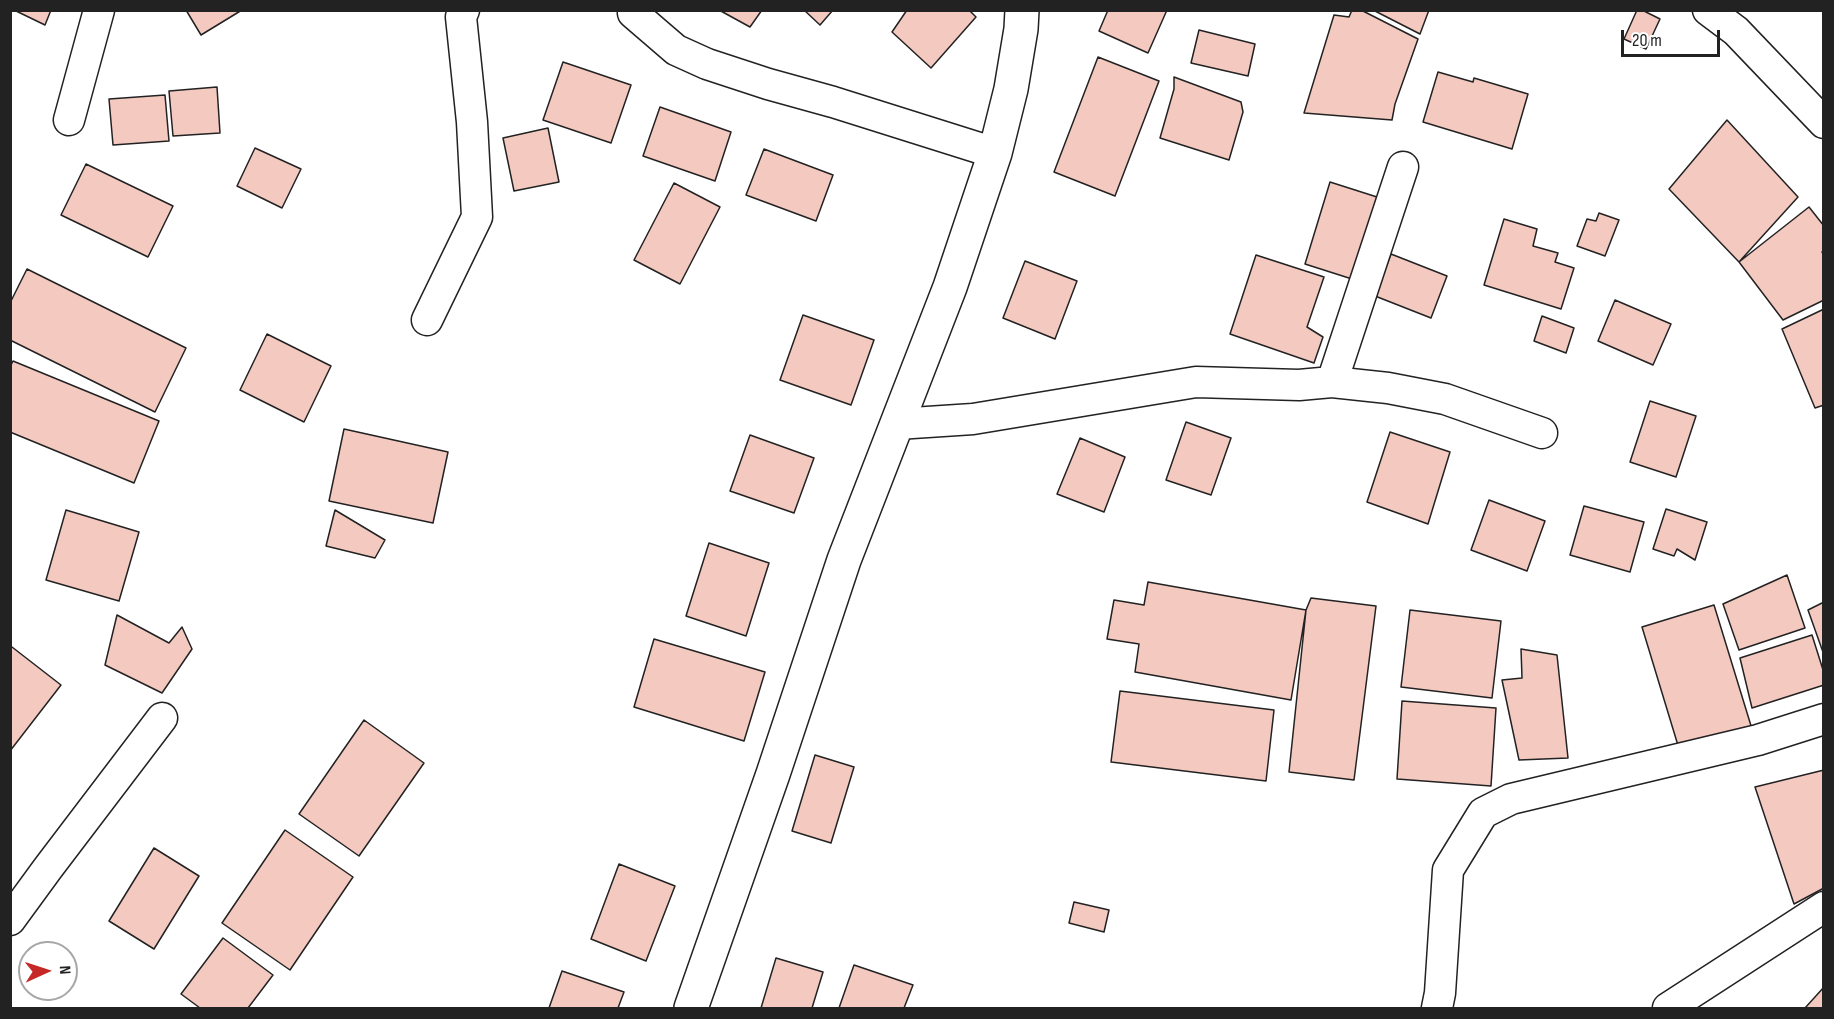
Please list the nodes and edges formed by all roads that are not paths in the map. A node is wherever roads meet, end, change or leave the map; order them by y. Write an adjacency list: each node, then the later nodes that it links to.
1 (99, 10): 6 (street)
2 (464, 10): 10 (street)
3 (1022, 10): 8 (street)
4 (1708, 10): 7 (street)
5 (633, 13): 8 (street)
6 (69, 120)
7 (1824, 123)
8 (995, 153): 12 (street)
9 (1403, 167): 11 (street)
10 (428, 320)
11 (1332, 382): 12 (street); 13 (street)
12 (897, 424): 18 (street)
13 (1542, 433)
14 (162, 718): 17 (street)
15 (1824, 719): 19 (street)
16 (1824, 907): 20 (street)
17 (10, 920)
18 (691, 1008)
19 (1437, 1008)
20 (1668, 1008)

